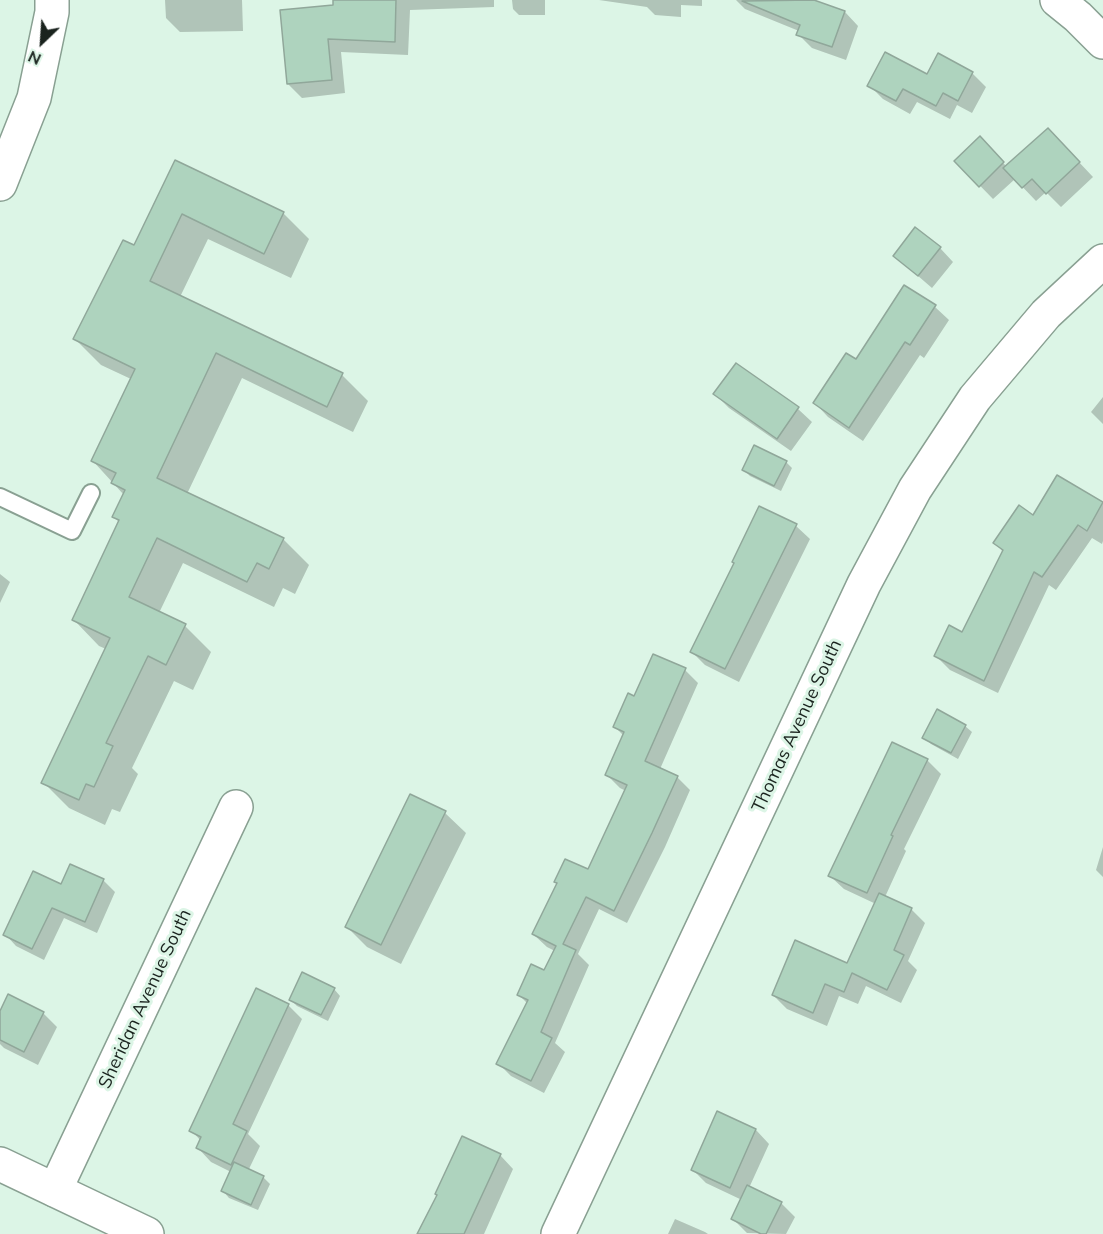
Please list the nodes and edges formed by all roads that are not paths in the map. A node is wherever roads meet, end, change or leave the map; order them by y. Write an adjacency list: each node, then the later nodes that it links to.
1 (52, 0): 4 (street)
2 (1057, 0): 3 (street)
3 (1103, 42)
4 (0, 184)
5 (1103, 261): 12 (street, Thomas Avenue South)
6 (91, 494): 7 (lane)
7 (0, 497)
8 (236, 807): 10 (street, Sheridan Avenue South)
9 (0, 1164): 10 (street)
10 (55, 1190): 11 (street)
11 (147, 1234)
12 (558, 1234)

